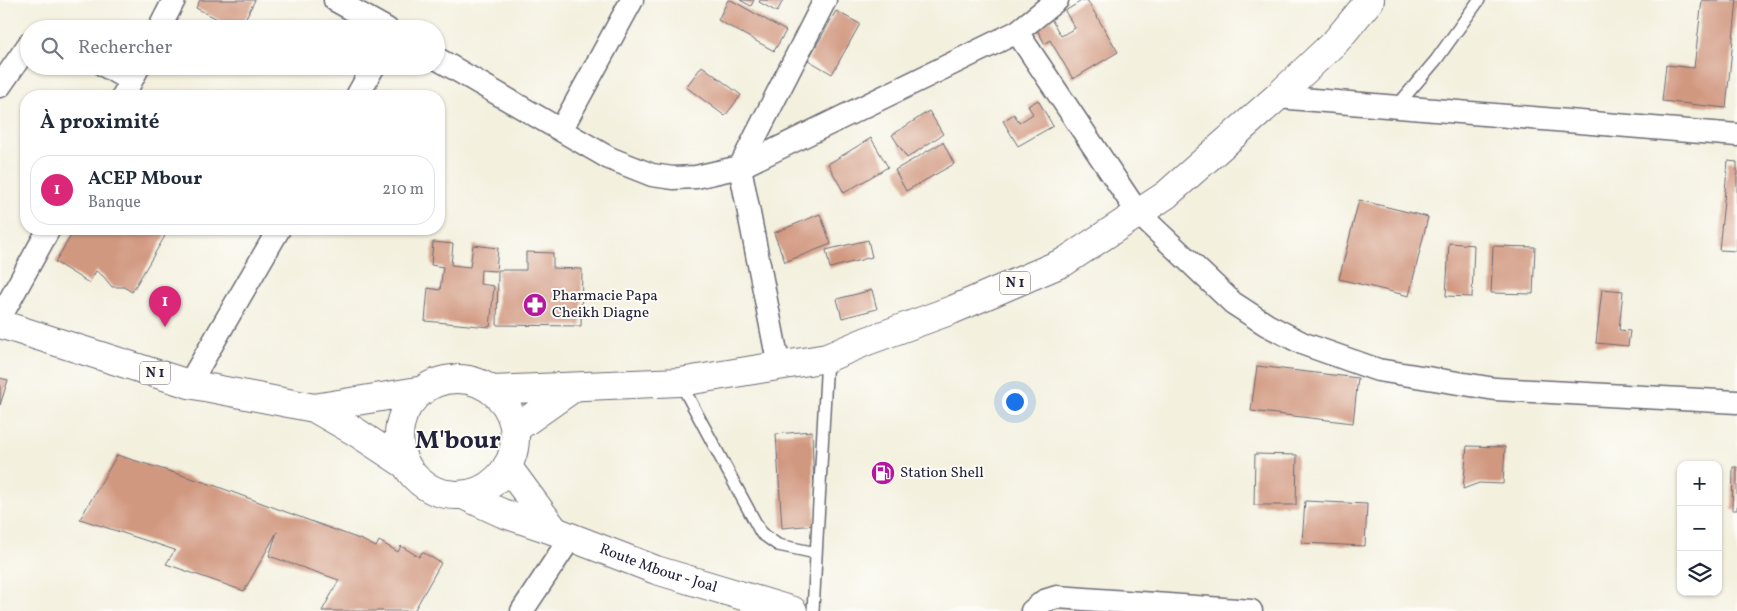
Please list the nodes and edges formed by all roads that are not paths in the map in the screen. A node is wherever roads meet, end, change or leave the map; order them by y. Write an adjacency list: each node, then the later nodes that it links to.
1 (174, 0): 8 (street)
2 (334, 0): 9 (street)
3 (632, 0): 18 (street)
4 (825, 0): 20 (street)
5 (1057, 0): 10 (street)
6 (1370, 0): 16 (main road, N 1)
7 (1479, 0): 17 (lane)
8 (164, 20)
9 (370, 20)
10 (1017, 32): 20 (street); 21 (street)
11 (20, 57): 14 (street)
12 (445, 63): 18 (street)
13 (369, 75): 15 (street)
14 (0, 86)
15 (360, 90)
16 (1277, 97): 17 (street); 21 (main road, N 1)
17 (1397, 106): 19 (street)
18 (561, 130): 20 (street)
19 (1737, 135)
20 (740, 168): 27 (street)
21 (1138, 213): 26 (main road, N 1); 33 (street)
22 (46, 235): 24 (street)
23 (276, 235): 29 (street)
24 (0, 318)
25 (0, 324): 29 (main road, N 1)
26 (827, 358): 27 (main road, N 1); 40 (lane)
27 (778, 367): 28 (main road, N 1)
28 (680, 382): 30 (main road, N 1); 40 (lane)
29 (189, 384): 34 (main road, N 1)
30 (573, 388): 32 (main road, N 1); 35 (main road)
31 (424, 390): 32 (main road, N 1); 34 (main road, N 1); 36 (main road, N 1)
32 (491, 390): 35 (main road, N 1)
33 (1737, 402)
34 (314, 408): 36 (main road, N 1)
35 (515, 429): 37 (main road, N 1)
36 (406, 465): 38 (main road, N 1)
37 (507, 466): 38 (main road, N 1); 39 (main road)
38 (463, 495): 39 (main road, Route Mbour - Joal)
39 (563, 534): 41 (street); 42 (main road, Route Mbour - Joal)
40 (816, 553): 43 (lane)
41 (522, 611)
42 (793, 611)
43 (813, 611)
44 (1032, 611): 45 (street)
45 (1251, 611)

